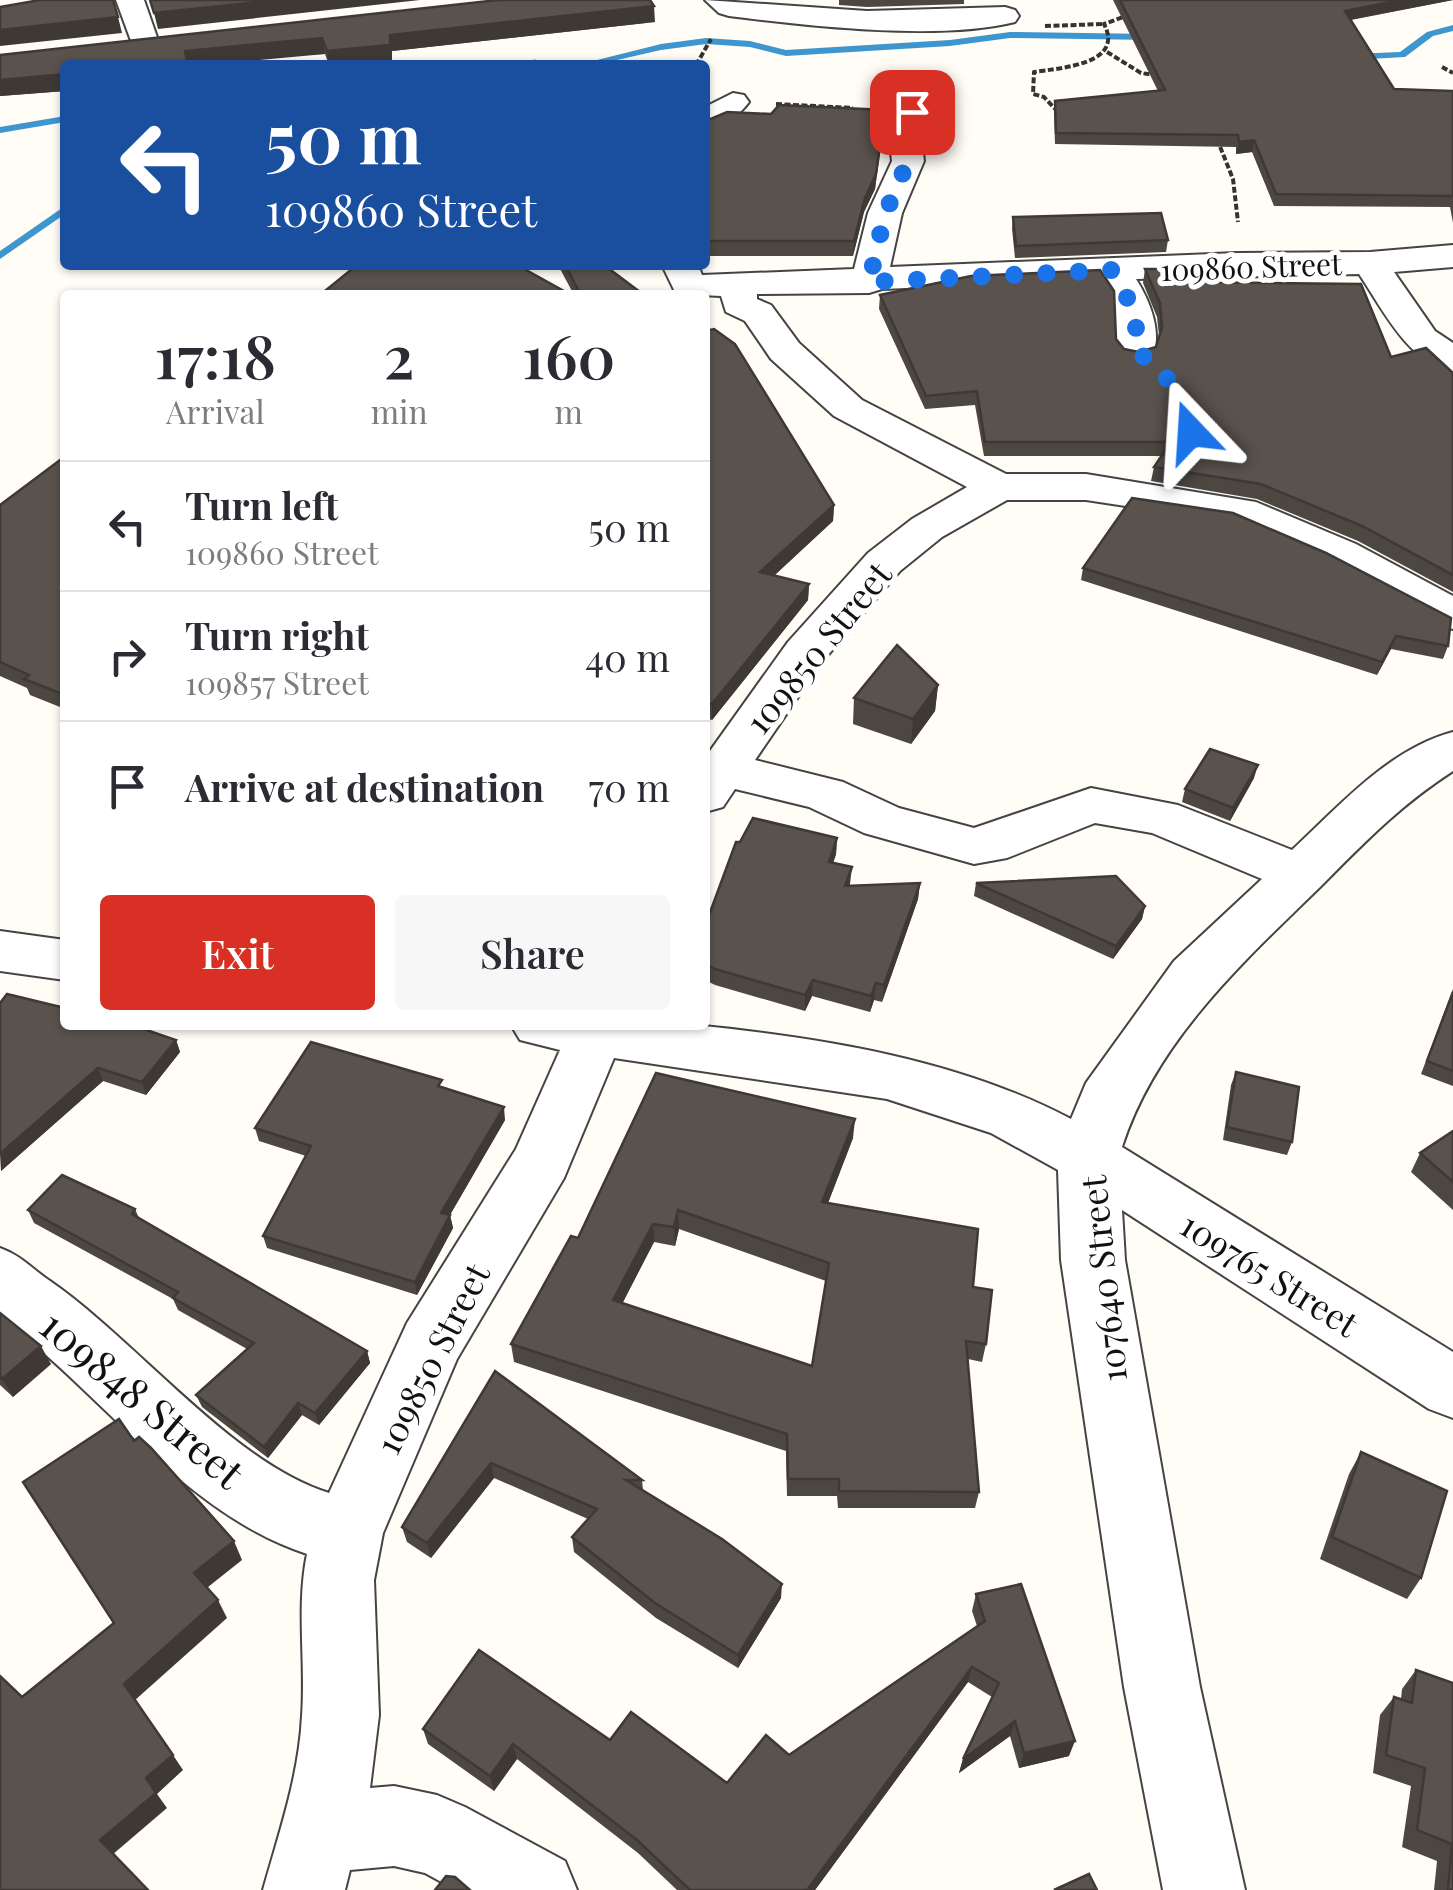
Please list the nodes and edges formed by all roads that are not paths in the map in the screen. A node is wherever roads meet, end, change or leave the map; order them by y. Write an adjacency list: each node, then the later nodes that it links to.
1 (130, 0): 5 (street)
2 (718, 0): 3 (street)
3 (1005, 16)
4 (182, 39): 5 (street)
5 (144, 44): 6 (street)
6 (108, 47)
7 (733, 102): 9 (street)
8 (912, 112): 14 (street)
9 (710, 118)
10 (1453, 256): 11 (street, 109860 Street)
11 (1370, 263): 12 (street, 109860 Street); 17 (street)
12 (1112, 270): 14 (street, 109860 Street); 16 (street)
13 (684, 276): 15 (street, 109860 Street)
14 (869, 282): 15 (street, 109860 Street)
15 (738, 284): 18 (street)
16 (1136, 351)
17 (1453, 361)
18 (998, 487): 19 (street); 21 (street, 109850 Street)
19 (1453, 615)
20 (1453, 748): 22 (street, 107640 Street)
21 (718, 763): 22 (street)
22 (1300, 876): 27 (street, 107640 Street)
23 (0, 950): 24 (street)
24 (60, 959)
25 (577, 1030): 30 (street, 109850 Street)
26 (591, 1030): 27 (street)
27 (1088, 1157): 29 (street, 109765 Street); 33 (street, 107640 Street)
28 (0, 1276): 30 (street, 109848 Street)
29 (1453, 1388)
30 (347, 1533): 31 (street, 109850 Street)
31 (313, 1861): 32 (street)
32 (536, 1890)
33 (1204, 1890)

